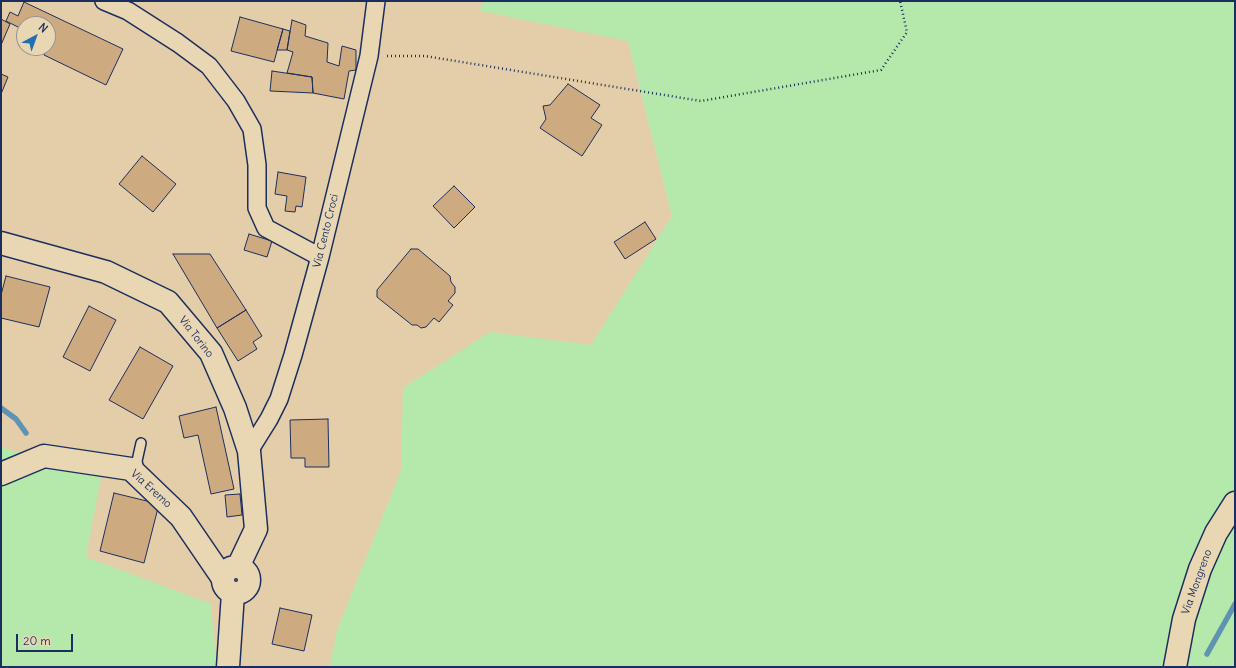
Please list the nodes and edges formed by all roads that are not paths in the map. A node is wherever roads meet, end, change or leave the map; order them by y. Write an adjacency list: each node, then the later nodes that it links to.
1 (104, 1): 4 (street)
2 (376, 1): 4 (street, Via Cento Croci)
3 (1, 243): 6 (main road, Via Torino)
4 (320, 257): 6 (street, Via Cento Croci)
5 (141, 443): 8 (lane)
6 (249, 451): 10 (main road, Via Torino)
7 (1, 474): 8 (main road, Via Eremo)
8 (141, 478): 10 (main road, Via Eremo)
9 (1235, 503): 12 (main road, Via Mongreno)
10 (231, 579): 11 (main road, Via Torino)
11 (228, 667)
12 (1175, 667)

